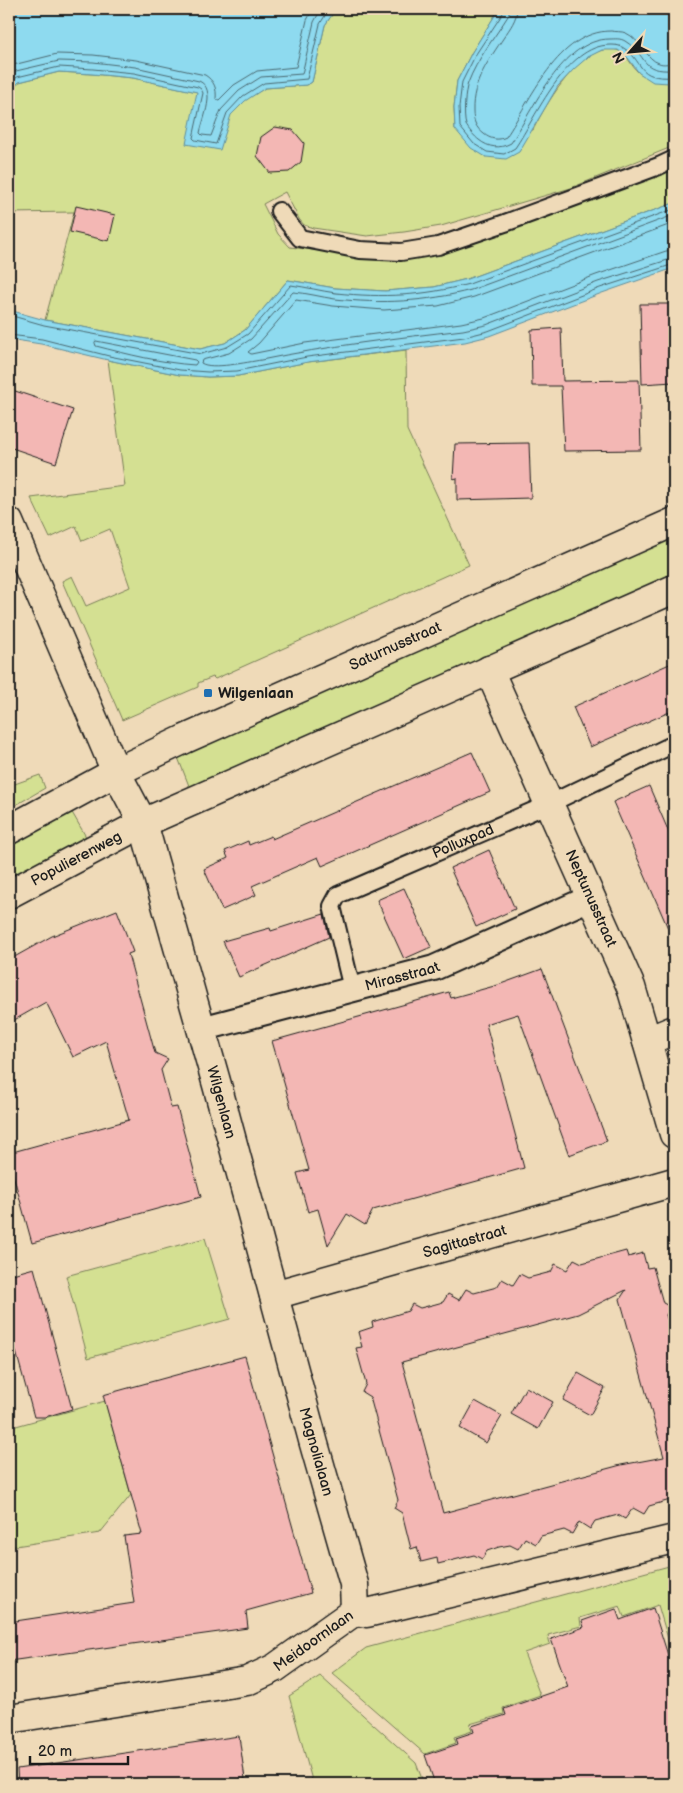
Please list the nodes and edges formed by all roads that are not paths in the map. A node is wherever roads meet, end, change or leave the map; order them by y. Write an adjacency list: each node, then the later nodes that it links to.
1 (674, 159): 2 (lane)
2 (279, 211)
3 (9, 522): 8 (street, Wilgenlaan)
4 (674, 522): 8 (street, Saturnusstraat)
5 (674, 589): 6 (street)
6 (489, 670): 9 (street, Neptunusstraat); 10 (street)
7 (674, 744): 9 (lane, Polluxpad)
8 (116, 772): 10 (street, Wilgenlaan); 11 (street)
9 (549, 804): 13 (street, Neptunusstraat); 14 (lane, Polluxpad)
10 (143, 823): 12 (street, Populierenweg); 15 (street, Wilgenlaan)
11 (9, 830)
12 (9, 894)
13 (592, 897): 14 (street, Mirasstraat); 17 (street, Neptunusstraat)
14 (352, 989): 15 (street, Mirasstraat)
15 (201, 1028): 20 (street, Wilgenlaan)
16 (674, 1030): 17 (street)
17 (647, 1041): 18 (street, Neptunusstraat)
18 (674, 1134)
19 (664, 1185): 20 (street, Sagittastraat)
20 (274, 1295): 22 (street, Magnolialaan)
21 (674, 1539): 22 (street, Meidoornlaan)
22 (355, 1611): 23 (street, Meidoornlaan)
23 (9, 1719)

